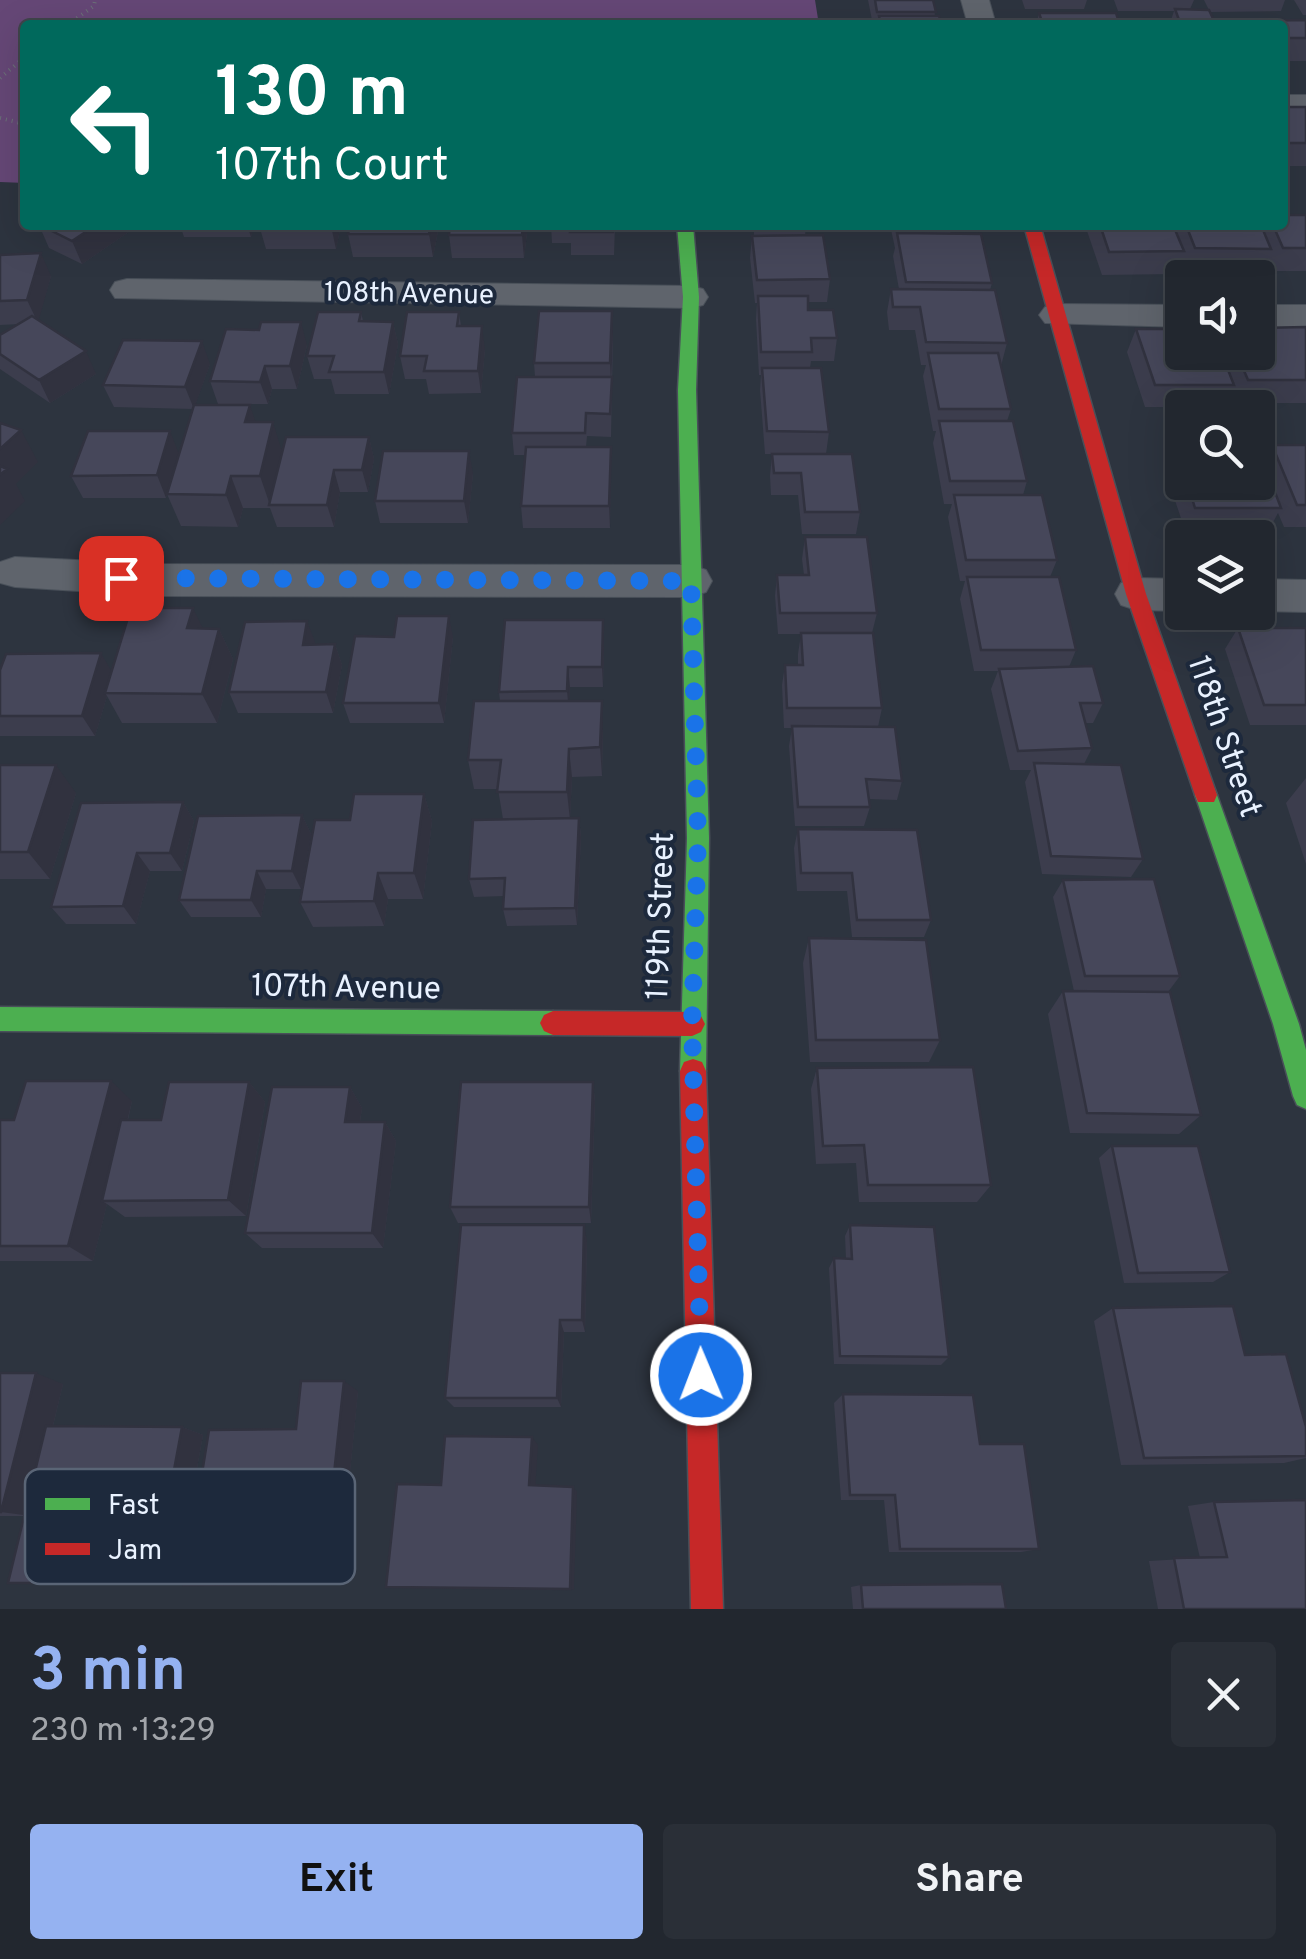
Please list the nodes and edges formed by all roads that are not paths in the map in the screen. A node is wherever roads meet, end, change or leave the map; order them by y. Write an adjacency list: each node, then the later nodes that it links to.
1 (685, 230): 4 (street, 119th Street)
2 (1033, 230): 5 (street, 118th Street)
3 (128, 290): 4 (street, 108th Avenue)
4 (691, 298): 10 (street, 119th Street)
5 (1057, 315): 6 (street); 11 (street, 118th Street)
6 (1165, 316)
7 (1275, 316): 8 (street)
8 (1306, 316)
9 (15, 572): 10 (street)
10 (691, 581): 16 (street, 119th Street)
11 (1136, 594): 12 (street); 17 (street, 118th Street)
12 (1165, 594)
13 (1275, 595): 14 (street)
14 (1306, 596)
15 (0, 1019): 16 (street, 107th Avenue)
16 (692, 1024): 19 (street, 119th Street)
17 (1296, 1024): 18 (street, 118th Street)
18 (1306, 1096)
19 (706, 1609)

